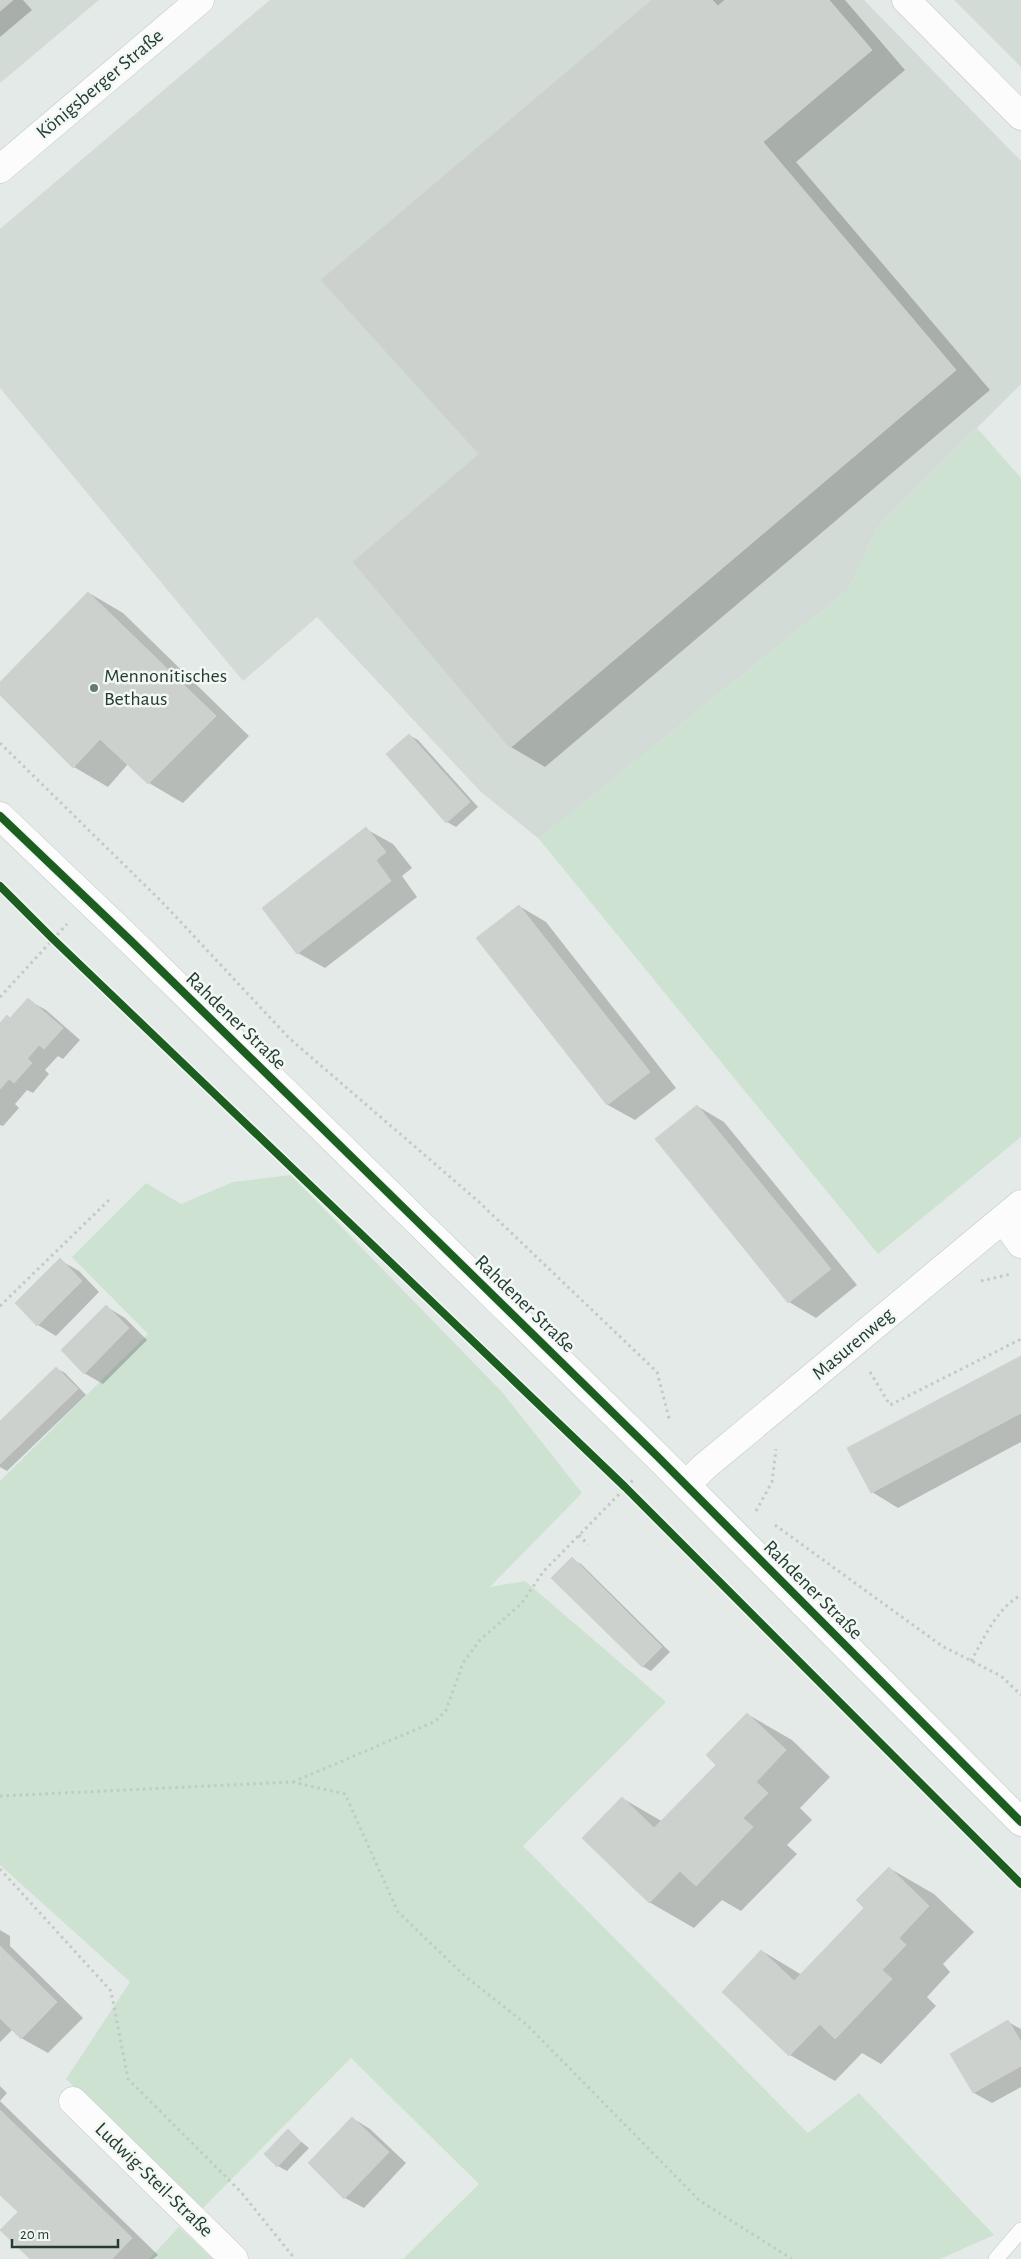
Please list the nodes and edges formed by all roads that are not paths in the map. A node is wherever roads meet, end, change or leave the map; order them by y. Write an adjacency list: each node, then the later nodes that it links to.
1 (200, 0): 4 (street, Königsberger Straße)
2 (906, 0): 3 (street)
3 (1021, 116)
4 (0, 169)
5 (0, 816): 8 (street, Rahdener Straße)
6 (1012, 1211): 7 (street); 8 (street, Masurenweg)
7 (1021, 1244)
8 (686, 1485): 9 (street, Rahdener Straße)
9 (1021, 1822)
10 (73, 2102): 12 (street, Ludwig-Steil-Straße)
11 (1021, 2230): 13 (lane)
12 (234, 2259)
13 (996, 2259)

